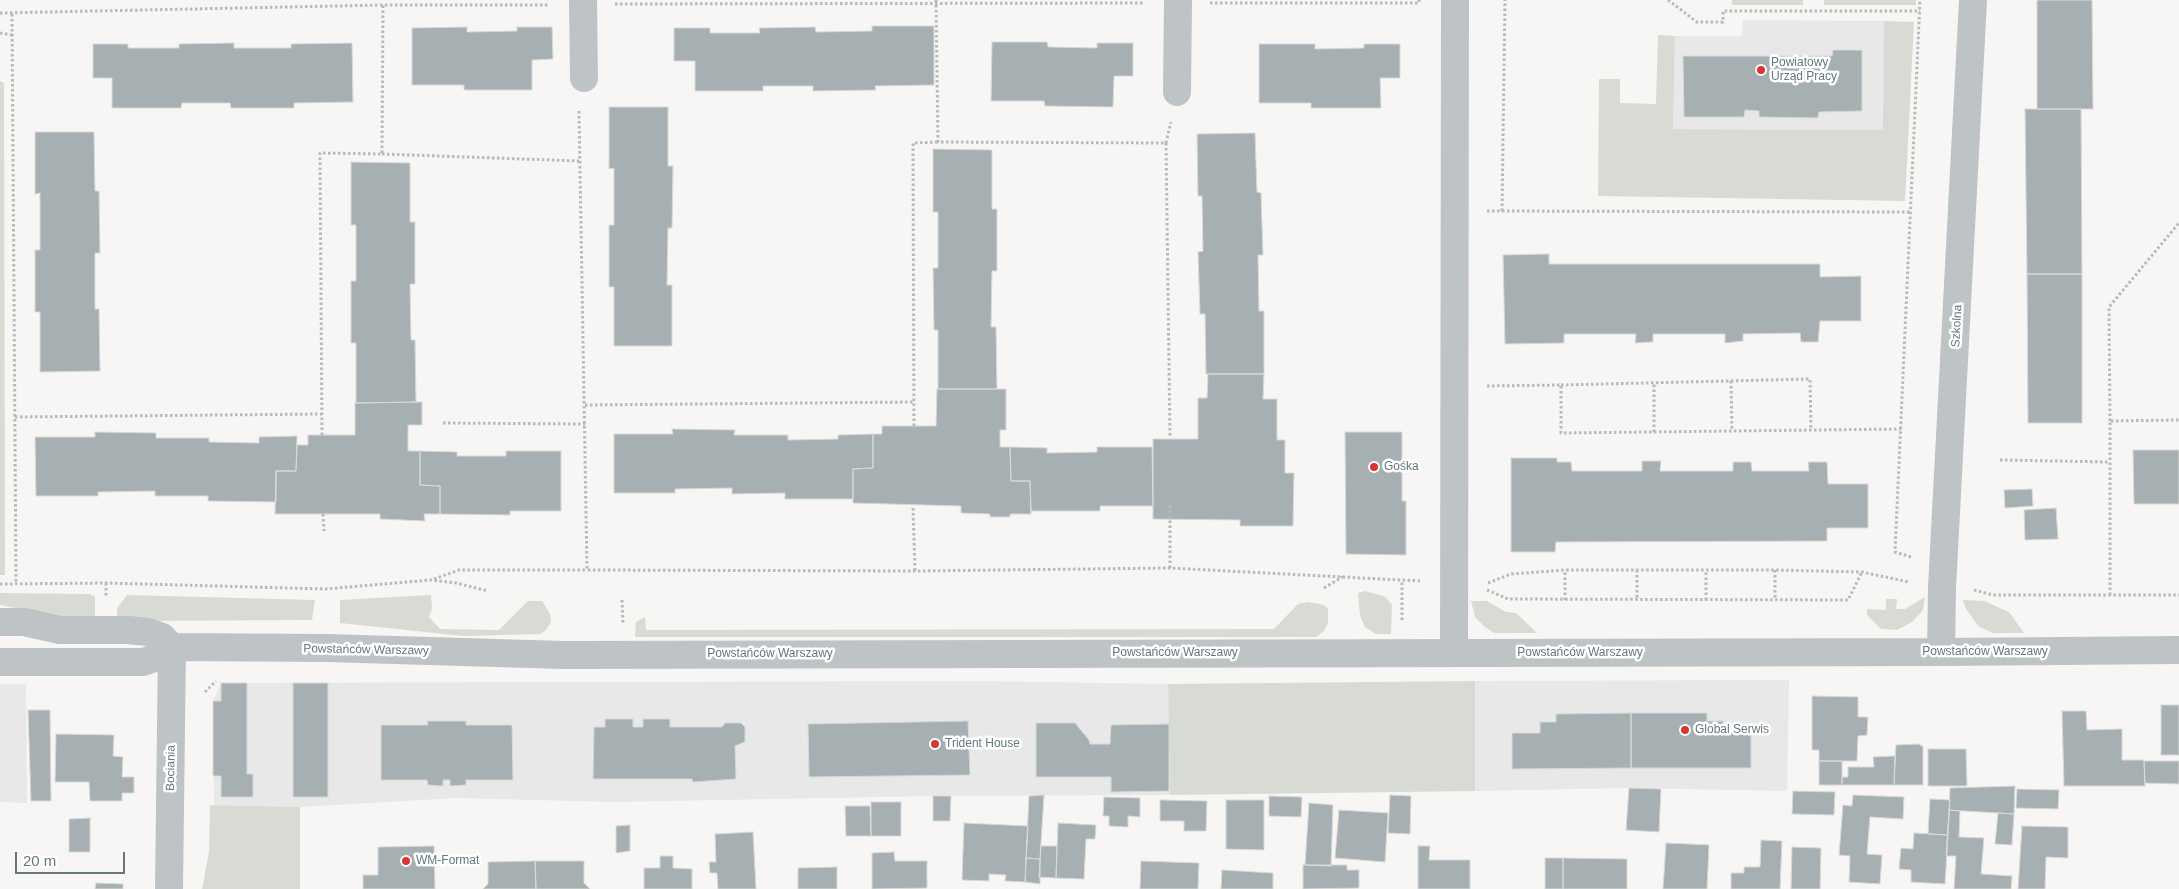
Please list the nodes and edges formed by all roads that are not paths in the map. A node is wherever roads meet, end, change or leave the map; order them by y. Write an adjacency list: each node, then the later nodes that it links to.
1 (1455, 0): 11 (street)
2 (1973, 0): 10 (street, Szkolna)
3 (1178, 1): 6 (street)
4 (583, 2): 5 (street)
5 (584, 78)
6 (1177, 92)
7 (0, 622): 8 (street)
8 (172, 647): 11 (street, Powstańców Warszawy); 12 (street); 13 (street, Bociania)
9 (2179, 650): 10 (street, Powstańców Warszawy)
10 (1942, 652): 11 (street, Powstańców Warszawy)
11 (1454, 653)
12 (0, 662)
13 (169, 889)

